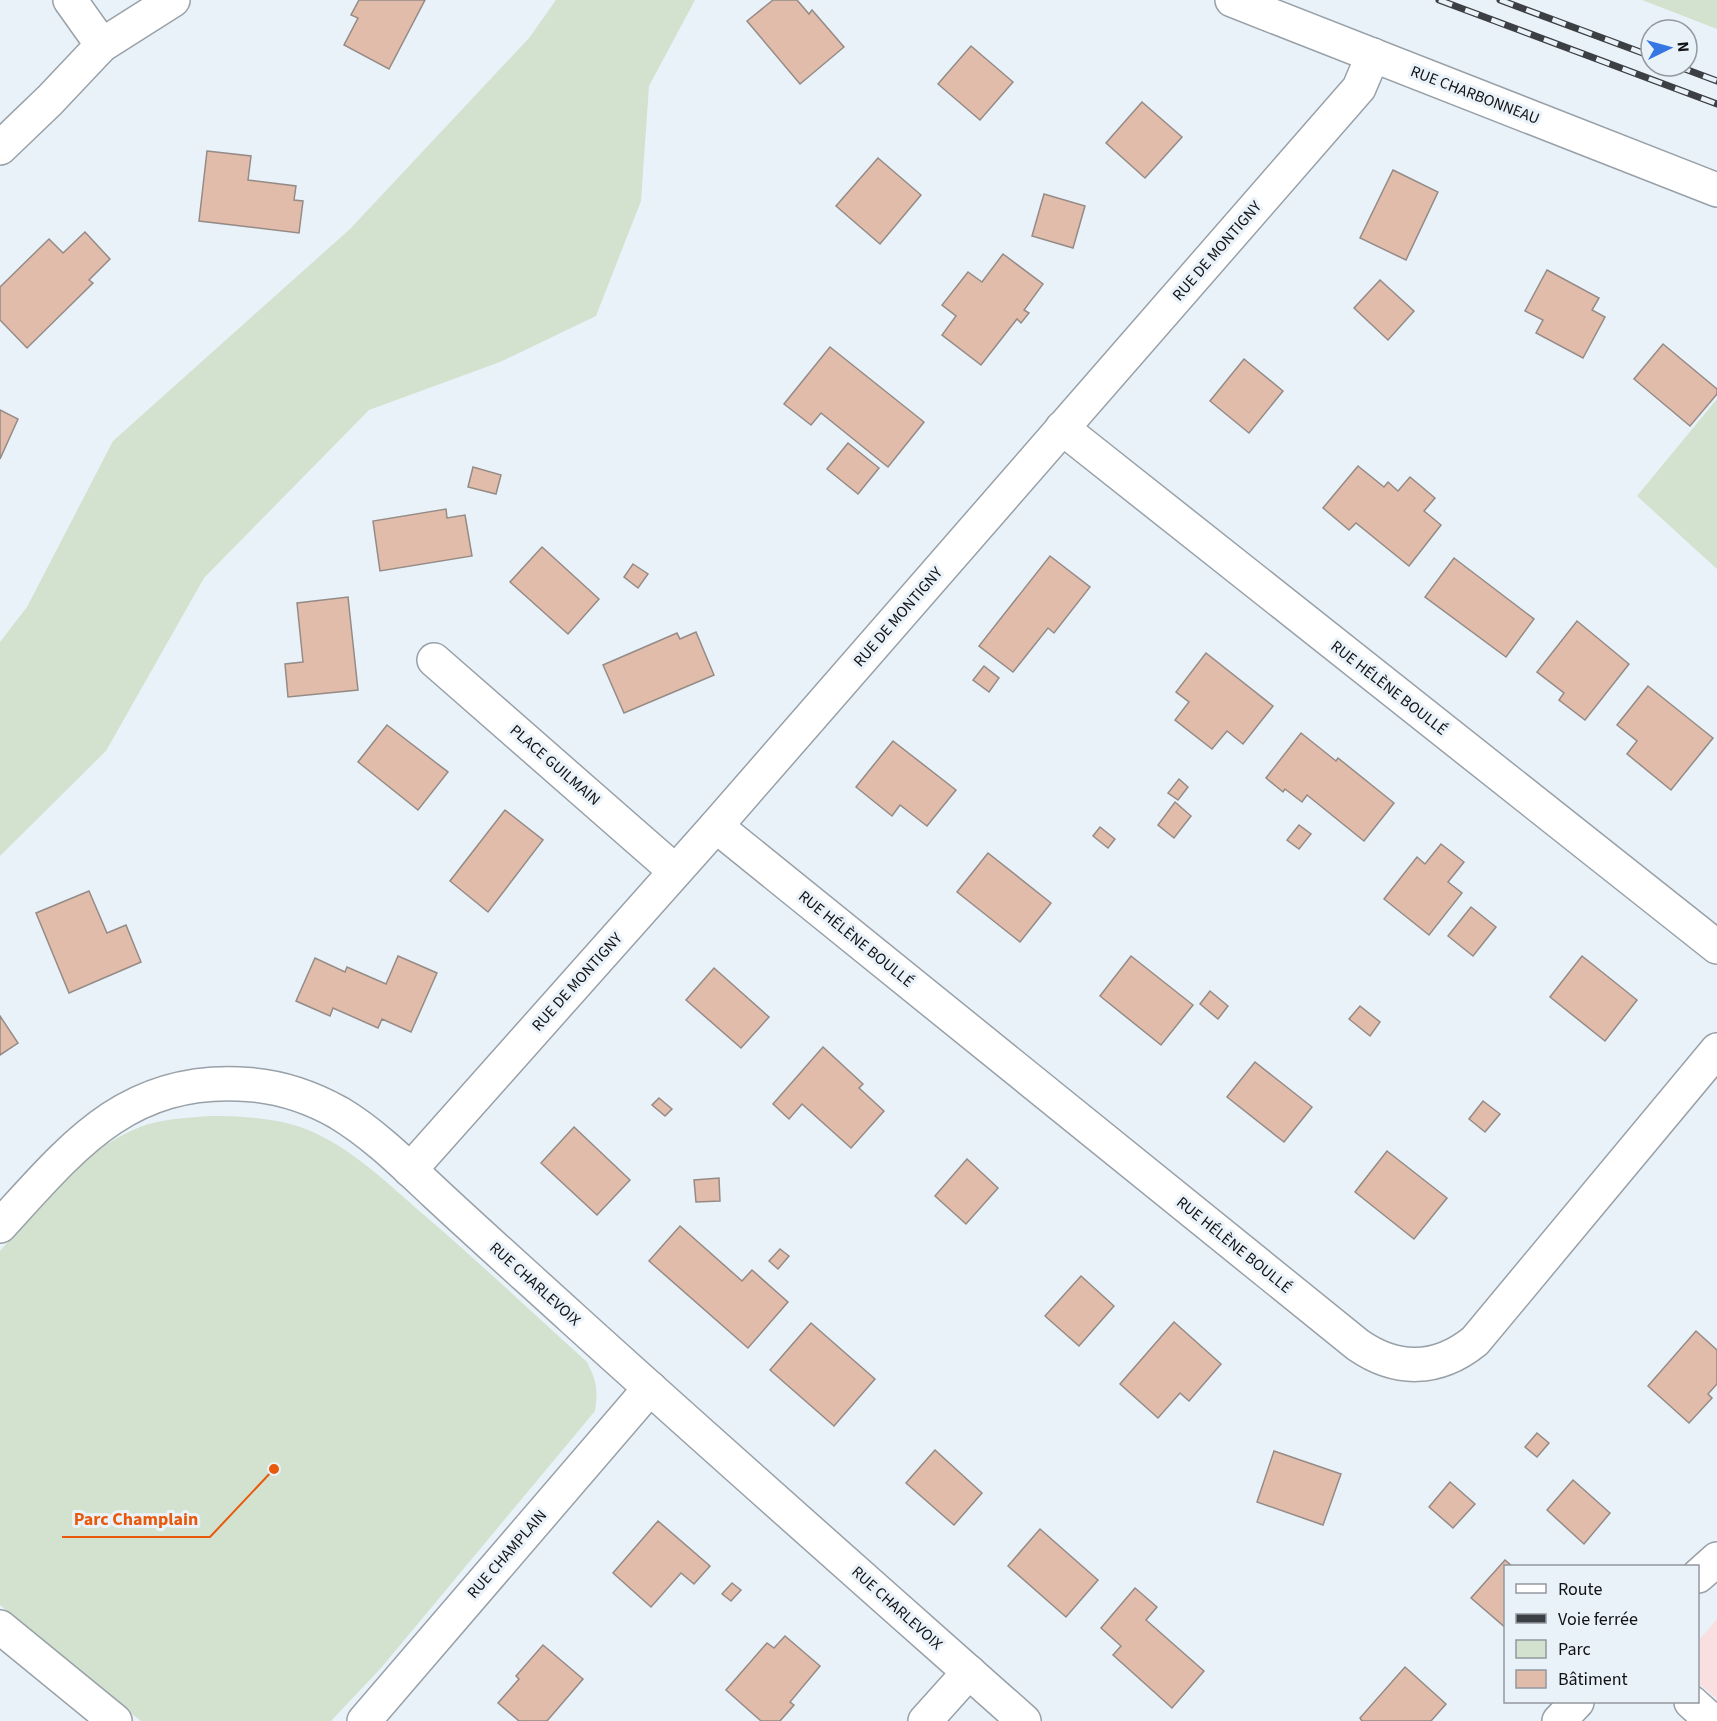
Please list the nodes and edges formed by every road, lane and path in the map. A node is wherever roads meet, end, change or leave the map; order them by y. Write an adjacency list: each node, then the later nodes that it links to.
1 (70, 0): 4 (street)
2 (173, 0): 4 (street)
3 (1232, 0): 5 (street, RUE CHARBONNEAU)
4 (102, 45): 6 (street)
5 (1373, 56): 7 (street, RUE CHARBONNEAU); 8 (street, RUE DE MONTIGNY)
6 (0, 148)
7 (1717, 190)
8 (1062, 428): 10 (street, RUE DE MONTIGNY); 12 (street, RUE HÉLÈNE BOULLÉ)
9 (434, 660): 11 (street, PLACE GUILMAIN)
10 (716, 826): 11 (street, RUE DE MONTIGNY); 13 (street, RUE HÉLÈNE BOULLÉ)
11 (675, 871): 14 (street, RUE DE MONTIGNY)
12 (1717, 947)
13 (1717, 1050)
14 (410, 1170): 15 (street, RUE CHARLEVOIX); 16 (street, RUE CHARLEVOIX)
15 (0, 1226)
16 (650, 1388): 20 (street, RUE CHARLEVOIX); 24 (street, RUE CHAMPLAIN)
17 (1717, 1559): 18 (street)
18 (1699, 1575)
19 (0, 1627): 23 (street)
20 (969, 1672): 25 (street); 26 (street, RUE CHARLEVOIX)
21 (1575, 1703): 27 (street)
22 (1693, 1703): 28 (street)
23 (115, 1721)
24 (364, 1721)
25 (924, 1721)
26 (1024, 1721)
27 (1559, 1721)
28 (1712, 1721)

